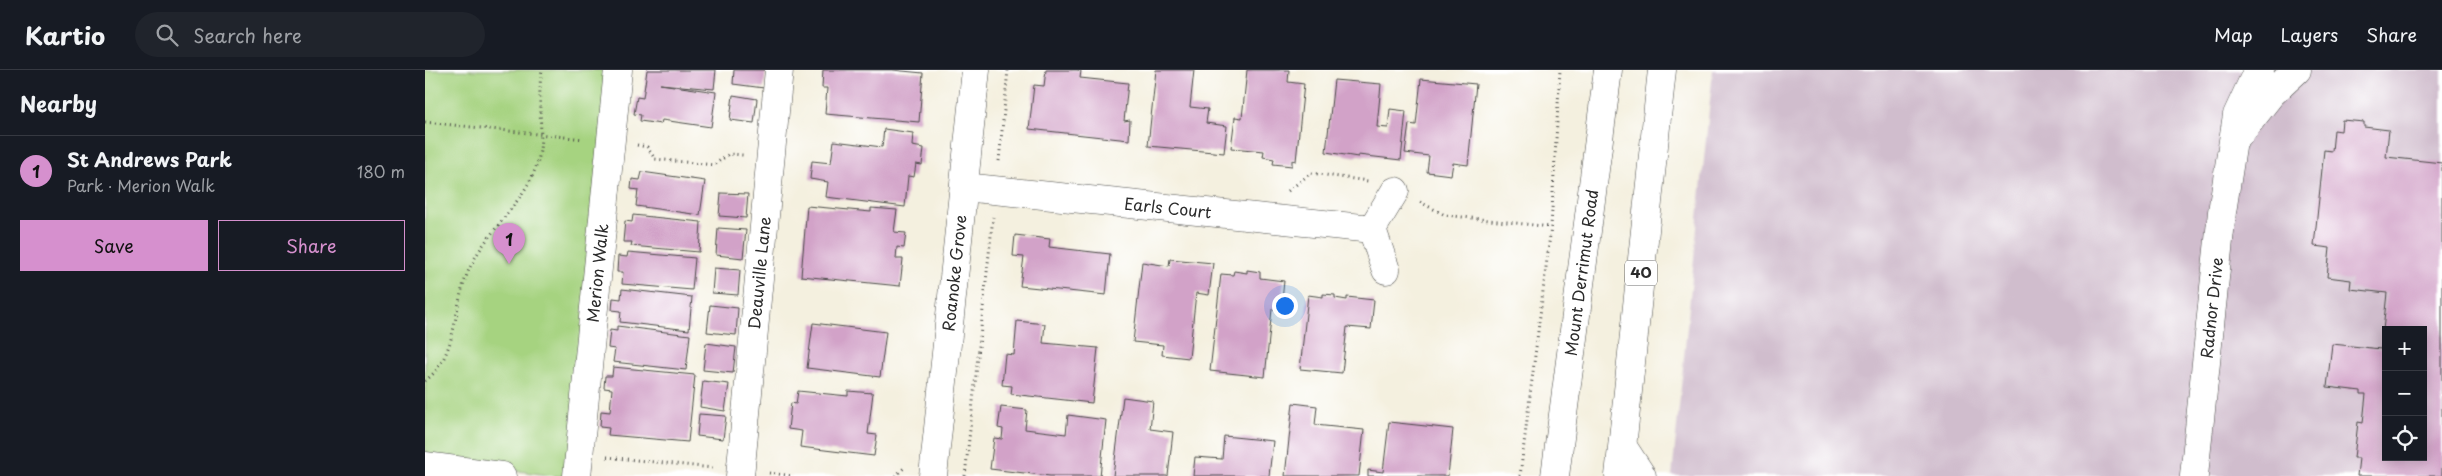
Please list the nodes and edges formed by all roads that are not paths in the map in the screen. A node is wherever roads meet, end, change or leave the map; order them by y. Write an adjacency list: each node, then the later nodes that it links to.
1 (618, 70): 14 (street, Merion Walk)
2 (779, 70): 16 (street, Deauville Lane)
3 (976, 70): 9 (street, Roanoke Grove)
4 (1608, 70): 19 (street, Mount Derrimut Road)
5 (1662, 70): 13 (street, 40)
6 (2260, 70): 8 (street, Radnor Drive)
7 (2297, 70): 8 (street)
8 (2233, 141): 22 (street, Radnor Drive)
9 (964, 187): 11 (street, Earls Court); 18 (street, Roanoke Grove)
10 (1405, 195): 11 (street)
11 (1372, 229): 12 (street)
12 (1387, 270)
13 (1623, 448): 20 (street, 40); 21 (street)
14 (578, 465)
15 (425, 466): 17 (street)
16 (740, 473)
17 (502, 476)
18 (933, 476)
19 (1555, 476)
20 (1619, 476)
21 (1642, 476)
22 (2195, 476)

